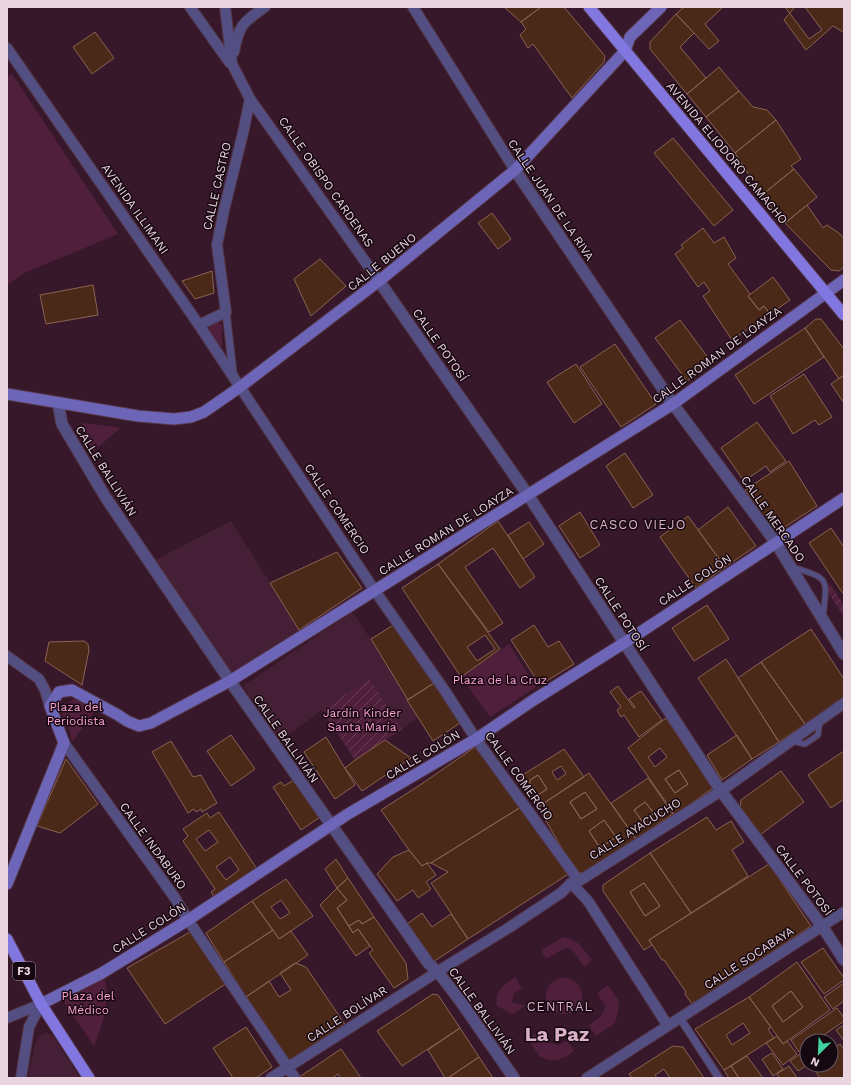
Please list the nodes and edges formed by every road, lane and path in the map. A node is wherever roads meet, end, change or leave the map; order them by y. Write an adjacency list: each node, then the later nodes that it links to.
1 (190, 7): 11 (street)
2 (225, 7): 11 (street)
3 (265, 7): 11 (street)
4 (413, 7): 13 (street, CALLE JUAN DE LA RIVA)
5 (589, 7): 7 (main road, AVENIDA ELIODORO CAMACHO)
6 (661, 7): 8 (main road, CALLE BUENO)
7 (614, 37): 8 (main road); 10 (main road, AVENIDA ELIODORO CAMACHO)
8 (630, 37): 10 (main road, CALLE BUENO)
9 (7, 48): 19 (street, AVENIDA ILLIMANI)
10 (625, 51): 13 (main road, CALLE BUENO); 16 (main road, AVENIDA ELIODORO CAMACHO)
11 (232, 64): 12 (street)
12 (250, 100): 15 (street, CALLE OBISPO CARDENAS); 17 (street, CALLE CASTRO)
13 (515, 170): 15 (main road, CALLE BUENO); 24 (street, CALLE JUAN DE LA RIVA)
14 (844, 280): 16 (main road, CALLE ROMAN DE LOAYZA)
15 (380, 281): 21 (main road, CALLE BUENO); 25 (street, CALLE POTOSÍ)
16 (826, 292): 18 (main road, AVENIDA ELIODORO CAMACHO); 24 (main road, CALLE ROMAN DE LOAYZA)
17 (226, 312): 19 (street); 20 (street, CALLE CASTRO)
18 (844, 315)
19 (199, 325): 20 (street, AVENIDA ILLIMANI)
20 (233, 375): 21 (street, AVENIDA ILLIMANI)
21 (240, 387): 23 (main road, CALLE BUENO); 29 (street, CALLE COMERCIO)
22 (7, 394): 23 (main road, CALLE BUENO)
23 (58, 402): 34 (street, CALLE BALLIVIÁN)
24 (673, 404): 25 (main road, CALLE ROMAN DE LOAYZA); 27 (street, CALLE MERCADO)
25 (528, 495): 29 (main road, CALLE ROMAN DE LOAYZA); 31 (street, CALLE POTOSÍ)
26 (844, 498): 27 (main road, CALLE COLÓN)
27 (776, 543): 28 (street, CALLE MERCADO); 31 (main road, CALLE COLÓN)
28 (790, 566): 30 (street, CALLE MERCADO); 30 (lane)
29 (375, 591): 34 (main road, CALLE ROMAN DE LOAYZA); 37 (street, CALLE COMERCIO)
30 (823, 618): 32 (street, CALLE MERCADO)
31 (624, 643): 37 (main road, CALLE COLÓN); 39 (street, CALLE POTOSÍ)
32 (844, 654)
33 (7, 656): 36 (street)
34 (230, 681): 36 (main road, CALLE ROMAN DE LOAYZA); 40 (street, CALLE BALLIVIÁN)
35 (844, 703): 39 (street, CALLE AYACUCHO)
36 (50, 706): 38 (main road, CALLE INDABURO)
37 (476, 739): 40 (main road, CALLE COLÓN); 41 (street, CALLE COMERCIO)
38 (64, 744): 42 (main road); 44 (street, CALLE INDABURO)
39 (721, 791): 41 (street, CALLE AYACUCHO); 45 (street, CALLE POTOSÍ)
40 (332, 826): 44 (main road, CALLE COLÓN); 48 (street, CALLE BALLIVIÁN)
41 (575, 882): 48 (street, CALLE AYACUCHO); 52 (street, CALLE COMERCIO)
42 (7, 884)
43 (844, 912): 45 (street, CALLE SOCABAYA)
44 (188, 920): 49 (main road, CALLE COLÓN); 53 (street, CALLE INDABURO)
45 (822, 926): 47 (street, CALLE POTOSÍ); 51 (street, CALLE SOCABAYA)
46 (7, 939): 49 (main road, F3)
47 (844, 960)
48 (438, 972): 53 (street, CALLE BOLÍVAR); 58 (street, CALLE BALLIVIÁN)
49 (41, 1004): 50 (street, CALLE COLÓN); 54 (street); 55 (main road)
50 (7, 1018)
51 (680, 1018): 52 (street, CALLE SOCABAYA); 60 (street)
52 (668, 1026): 59 (street, CALLE SOCABAYA)
53 (288, 1068): 56 (street, CALLE BOLÍVAR); 57 (street, CALLE INDABURO)
54 (21, 1078)
55 (89, 1078)
56 (271, 1078)
57 (295, 1078)
58 (514, 1078)
59 (587, 1078)
60 (719, 1078)

